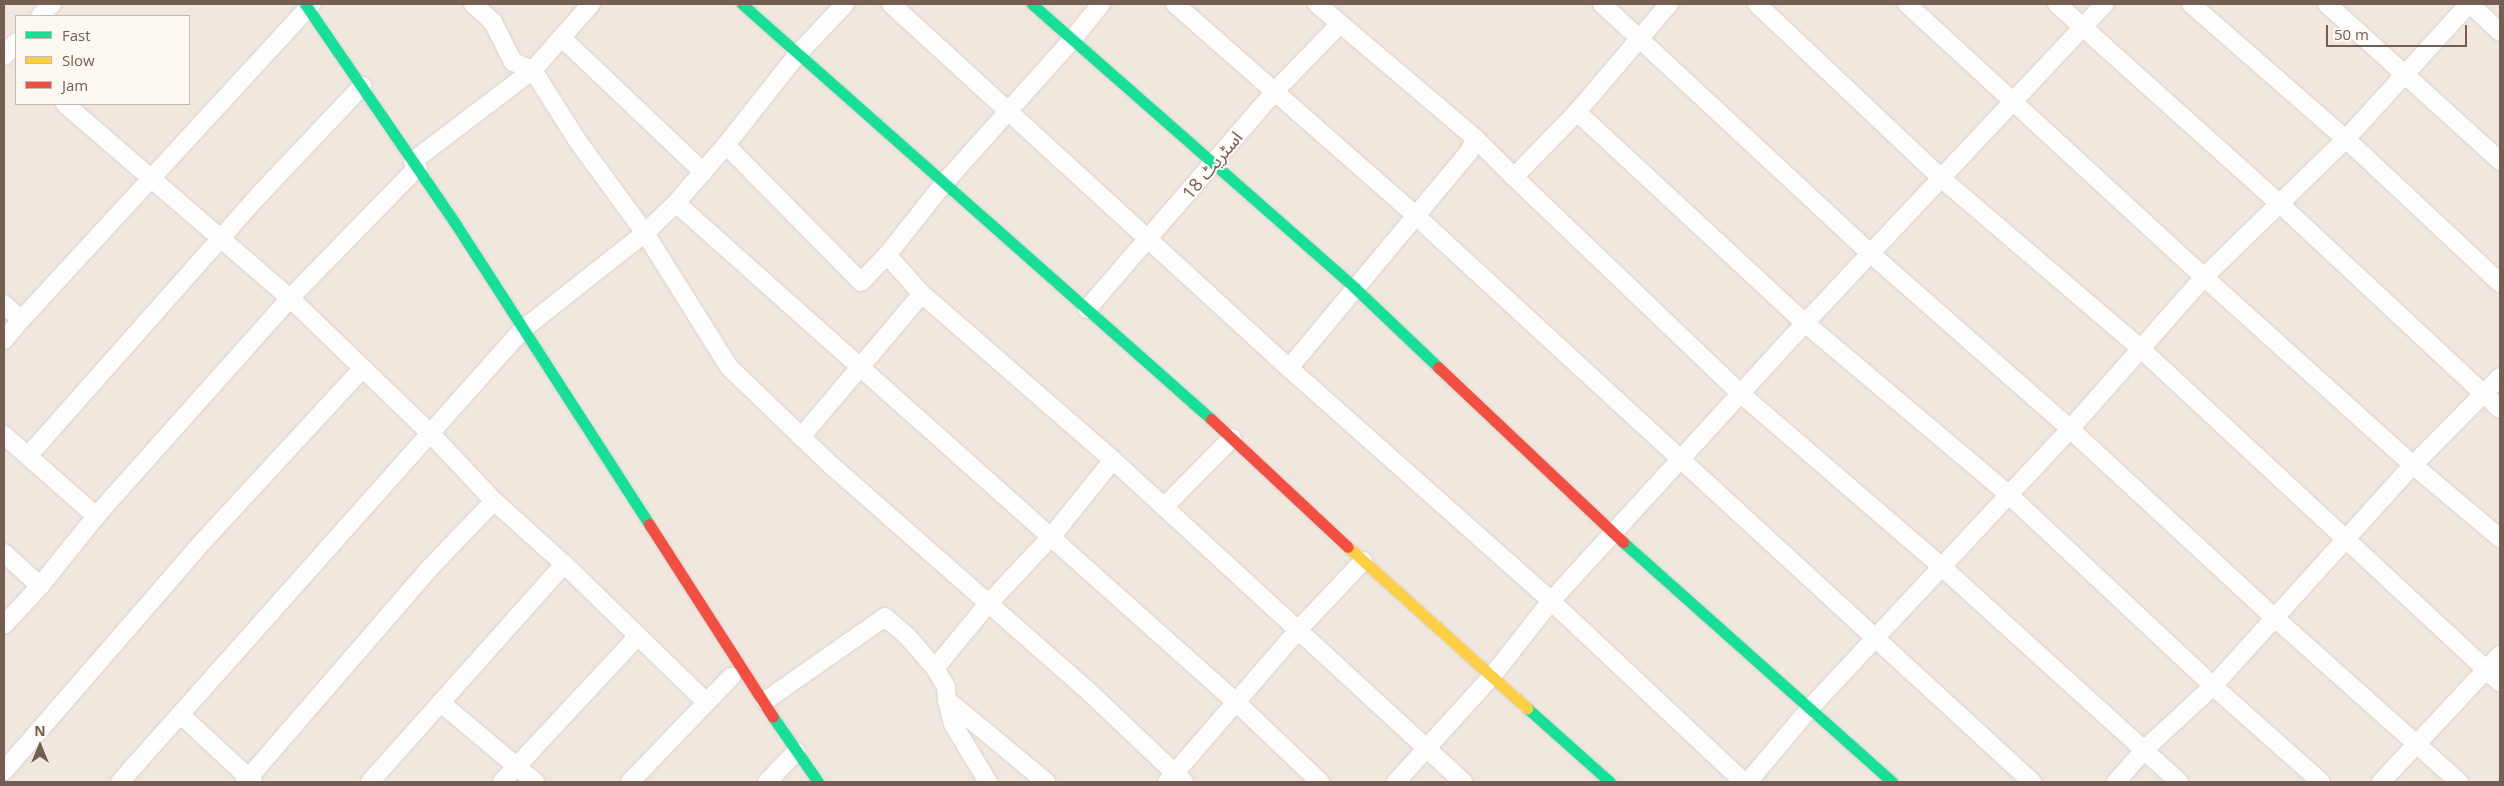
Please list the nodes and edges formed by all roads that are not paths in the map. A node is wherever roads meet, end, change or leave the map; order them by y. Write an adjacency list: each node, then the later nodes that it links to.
1 (52, 4): 21 (street)
2 (472, 4): 29 (street)
3 (591, 4): 25 (street)
4 (742, 4): 28 (street)
5 (845, 4): 28 (street)
6 (891, 4): 35 (street)
7 (1032, 4): 27 (street)
8 (1101, 4): 27 (street)
9 (1175, 4): 32 (street)
10 (1317, 4): 22 (street)
11 (1602, 4): 26 (street)
12 (1669, 4): 26 (street)
13 (1757, 4): 46 (street)
14 (1907, 4): 33 (street)
15 (2057, 4): 23 (street)
16 (2105, 4): 23 (street)
17 (2191, 4): 38 (street)
18 (2327, 4): 30 (street)
19 (2470, 4): 24 (street); 30 (street)
20 (308, 5): 31 (street); 45 (street)
21 (41, 15)
22 (1340, 24): 32 (street, اسٹریٹ 18); 37 (street)
23 (2082, 27): 33 (street); 49 (street)
24 (2500, 32)
25 (562, 38): 29 (street); 43 (street)
26 (1639, 38): 36 (street); 54 (street)
27 (1072, 40): 35 (street); 41 (street)
28 (797, 55): 39 (street); 47 (street)
29 (533, 70): 42 (street); 51 (street)
30 (2404, 74): 38 (street); 40 (street)
31 (362, 86): 42 (street); 52 (street)
32 (1275, 91): 41 (street, اسٹریٹ 18); 50 (street)
33 (2012, 102): 46 (street); 56 (street)
34 (66, 105): 45 (street)
35 (1008, 111): 47 (street); 53 (street)
36 (1577, 112): 44 (street); 64 (street)
37 (1475, 138): 44 (street); 50 (street)
38 (2346, 138): 49 (street); 57 (street)
39 (726, 145): 43 (street); 55 (street)
40 (2500, 161)
41 (1214, 162): 53 (street, اسٹریٹ 18); 58 (street)
42 (416, 164): 60 (street); 65 (street)
43 (703, 172): 48 (street)
44 (1514, 177): 72 (street)
45 (151, 178): 52 (street); 63 (street)
46 (1941, 178): 54 (street); 67 (street)
47 (945, 182): 55 (street); 62 (street)
48 (676, 203): 51 (street); 69 (street)
49 (2279, 203): 56 (street); 73 (street)
50 (1416, 216): 58 (street); 82 (street)
51 (645, 233): 65 (street); 78 (street)
52 (221, 238): 60 (street); 80 (street)
53 (1149, 240): 62 (street, اسٹریٹ 18); 70 (street)
54 (1870, 253): 64 (street); 75 (street)
55 (887, 256): 59 (street)
56 (2204, 278): 67 (street); 83 (street)
57 (2500, 283)
58 (1355, 288): 70 (street); 88 (street)
59 (922, 294): 69 (street); 81 (street)
60 (290, 298): 68 (street); 87 (street)
61 (4, 304): 63 (street)
62 (1087, 310): 79 (street)
63 (21, 320): 66 (street)
64 (1805, 323): 72 (street); 84 (street)
65 (522, 330): 76 (street); 112 (street)
66 (4, 340)
67 (2140, 348): 75 (street); 91 (street)
68 (363, 368): 76 (street); 123 (street)
69 (861, 368): 78 (street); 89 (street)
70 (1289, 368): 97 (street)
71 (2500, 377): 73 (street)
72 (1740, 394): 82 (street); 95 (street)
73 (2483, 394): 74 (street); 83 (street)
74 (2500, 409)
75 (2070, 429): 84 (street); 99 (street)
76 (429, 432): 85 (street); 117 (street)
77 (4, 435): 80 (street)
78 (801, 437): 98 (street)
79 (1232, 438): 86 (street); 93 (street)
80 (28, 456): 87 (street)
81 (1113, 460): 86 (street); 89 (street)
82 (1680, 460): 88 (street); 103 (street)
83 (2413, 465): 90 (street); 91 (street)
84 (2008, 494): 95 (street); 110 (street)
85 (494, 501): 94 (street); 125 (street)
86 (1164, 506): 101 (street)
87 (96, 516): 96 (street)
88 (1613, 533): 97 (street); 116 (street)
89 (1051, 537): 98 (street); 115 (street)
90 (2500, 538)
91 (2346, 541): 99 (street); 106 (street)
92 (4, 553): 96 (street)
93 (1363, 561): 101 (street); 107 (street)
94 (564, 564): 102 (street); 114 (street)
95 (1942, 566): 103 (street); 120 (street)
96 (40, 586): 100 (street)
97 (1551, 601): 107 (street); 139 (street)
98 (988, 604): 105 (street); 124 (street)
99 (2275, 618): 110 (street); 118 (street)
100 (4, 625)
101 (1298, 630): 115 (street); 119 (street)
102 (638, 636): 113 (street); 122 (street)
103 (1874, 638): 116 (street); 141 (street)
104 (2500, 655): 106 (street)
105 (935, 668): 111 (street); 112 (street)
106 (2486, 670): 109 (street); 118 (street)
107 (1492, 676): 119 (street); 138 (street)
108 (731, 677): 113 (street)
109 (2500, 682)
110 (2213, 686): 120 (street); 144 (street)
111 (947, 700): 133 (street); 134 (street)
112 (765, 701): 121 (street)
113 (706, 702): 130 (street)
114 (441, 703): 122 (street); 127 (street)
115 (1237, 703): 124 (street); 135 (street)
116 (1810, 708): 139 (street); 140 (street)
117 (181, 715): 125 (street); 126 (street)
118 (2416, 744): 145 (street); 146 (street)
119 (1427, 750): 136 (street); 137 (street)
120 (2145, 750): 142 (street); 143 (street)
121 (796, 752): 131 (street); 132 (street)
122 (517, 767): 128 (street); 129 (street)
123 (4, 771)
124 (1175, 779)
125 (249, 781)
126 (120, 782)
127 (370, 782)
128 (502, 782)
129 (535, 782)
130 (630, 782)
131 (767, 782)
132 (818, 782)
133 (988, 782)
134 (1046, 782)
135 (1320, 782)
136 (1396, 782)
137 (1463, 782)
138 (1610, 782)
139 (1746, 782)
140 (1892, 782)
141 (2032, 782)
142 (2116, 782)
143 (2179, 782)
144 (2321, 782)
145 (2381, 782)
146 (2459, 782)

